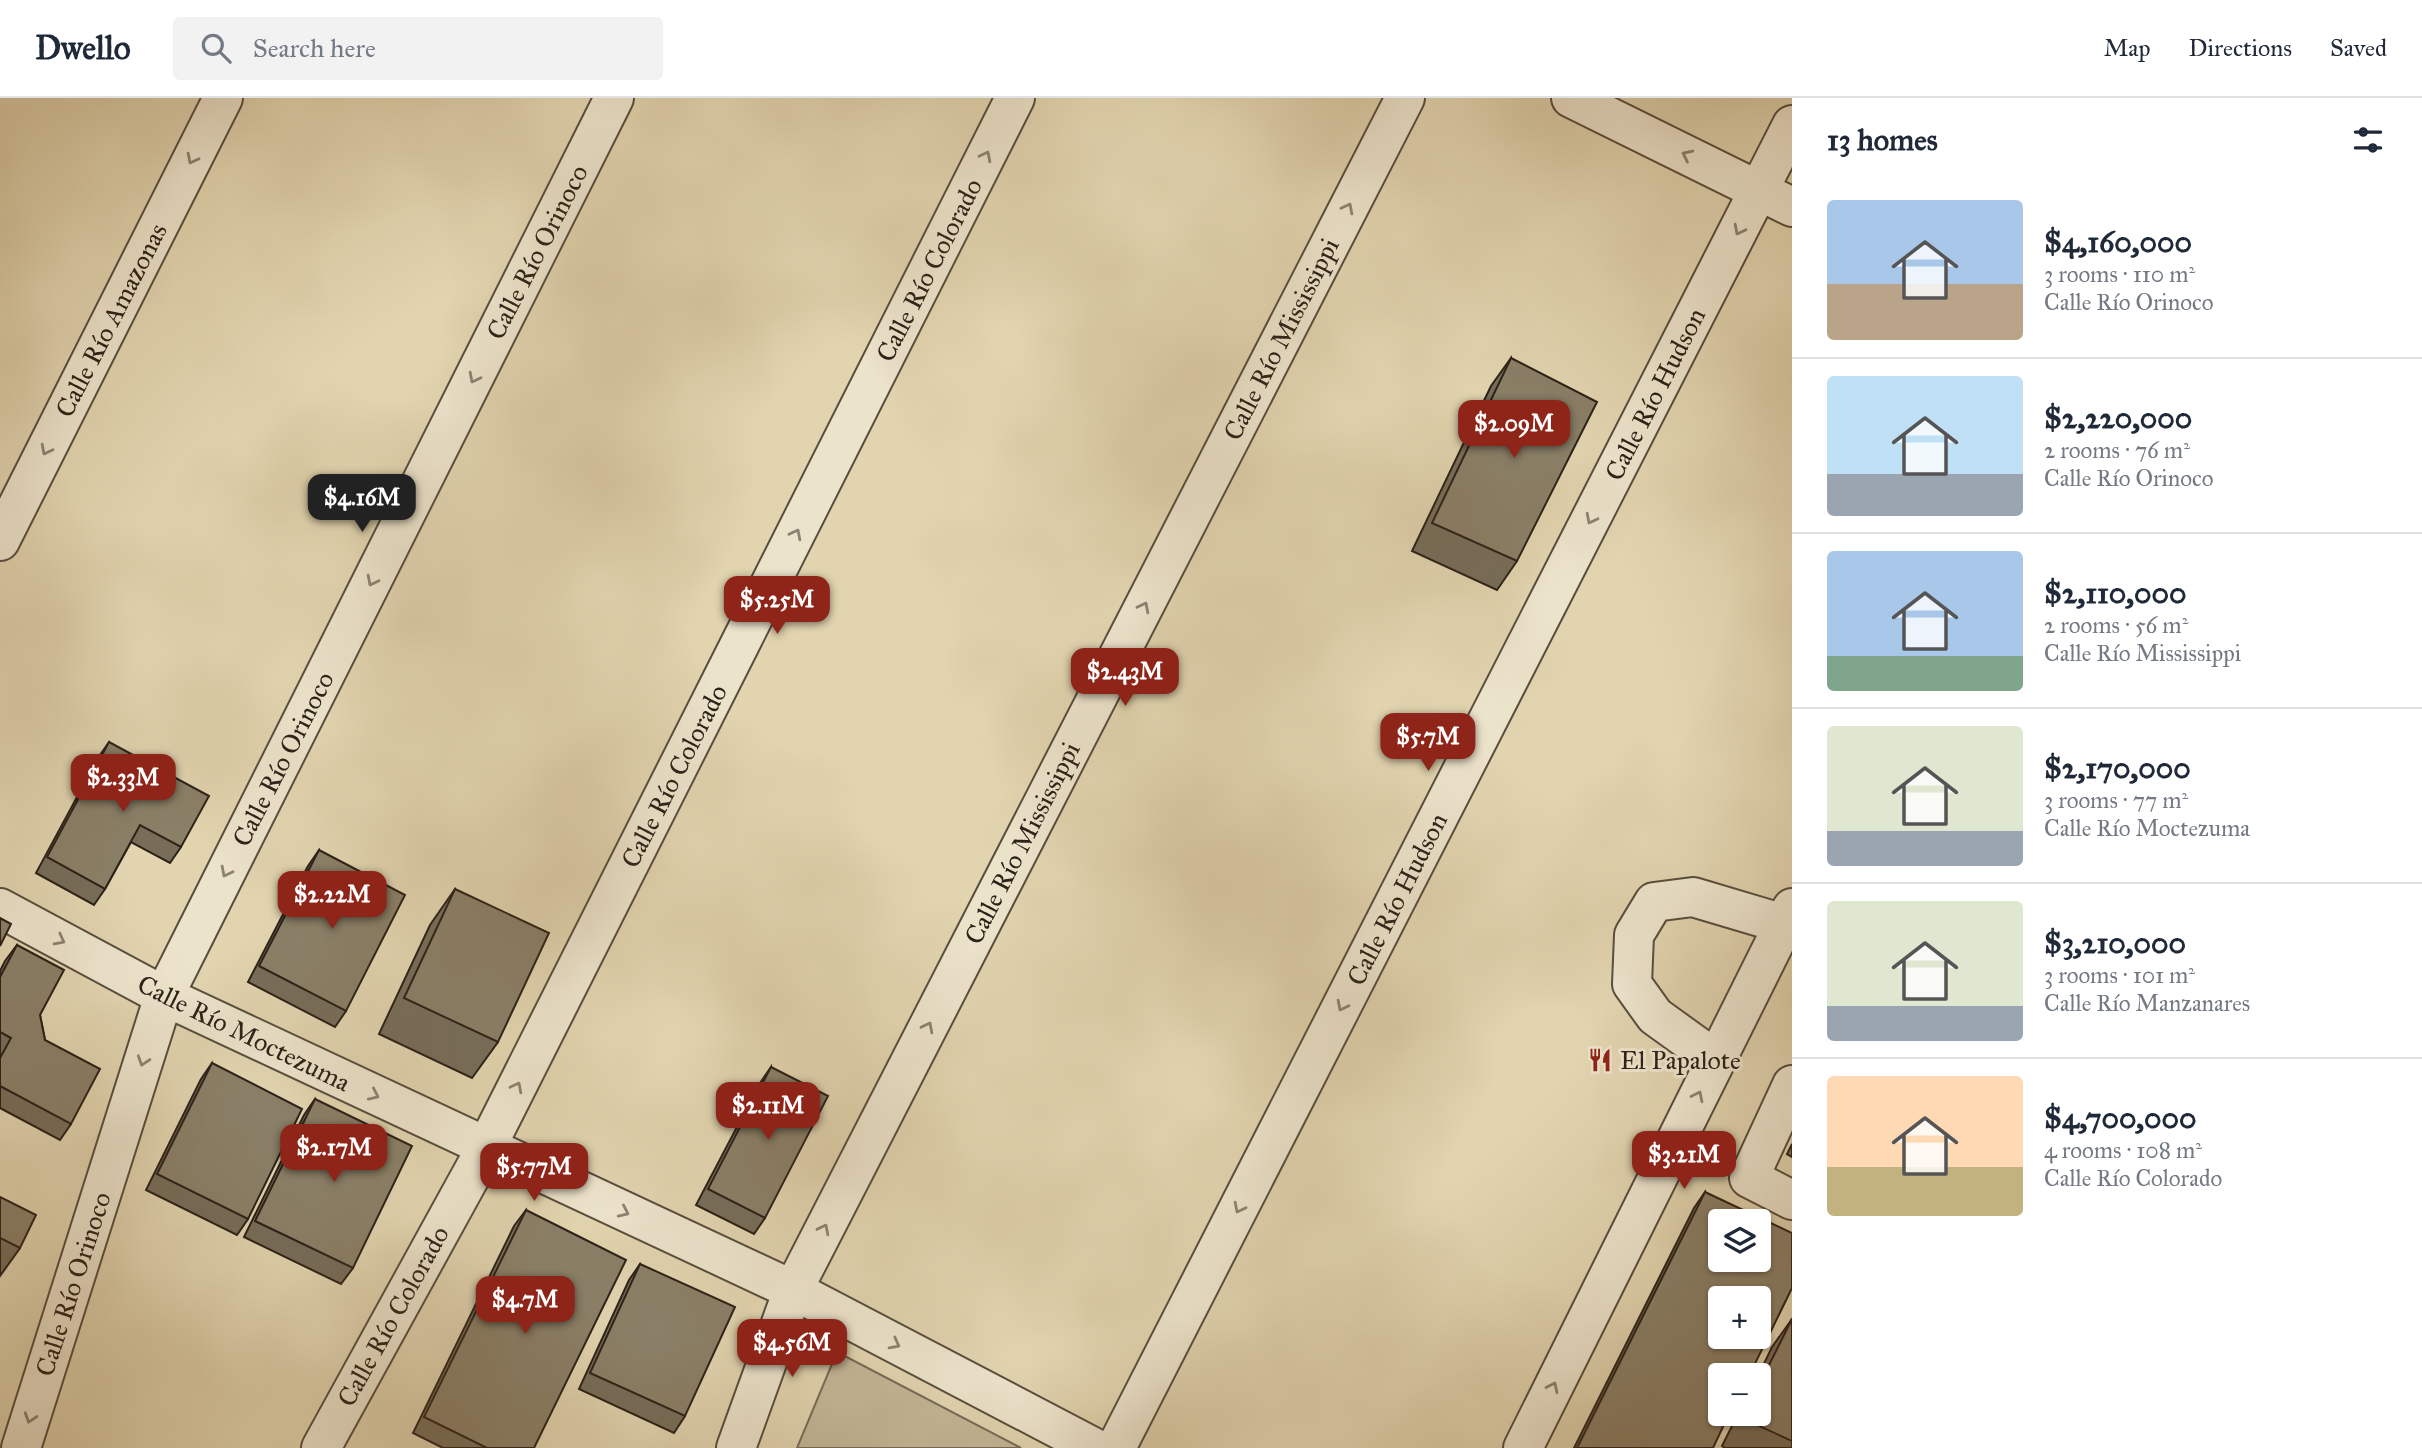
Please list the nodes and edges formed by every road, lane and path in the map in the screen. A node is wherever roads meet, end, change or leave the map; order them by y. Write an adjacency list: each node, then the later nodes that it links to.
1 (223, 98): 8 (street, Calle Río Amazonas, one-way to 8)
2 (614, 98): 11 (street, Calle Río Orinoco, one-way to 11)
3 (1015, 98): 14 (street, Calle Río Colorado, one-way to 3)
4 (1405, 98): 16 (street, Calle Río Mississippi, one-way to 4)
5 (1571, 98): 7 (street, one-way to 5)
6 (1792, 125): 7 (street, Calle Río Hudson)
7 (1776, 199): 21 (street, Calle Río Hudson, one-way to 21)
8 (0, 541)
9 (0, 908): 11 (street, Calle Río Moctezuma, one-way to 11)
10 (1788, 916): 12 (street); 12 (street)
11 (163, 996): 14 (street, Calle Río Moctezuma, one-way to 14); 17 (street, Calle Río Orinoco, one-way to 17)
12 (1716, 1060): 22 (street, one-way to 12)
13 (1792, 1085): 15 (street)
14 (486, 1148): 16 (street, Calle Río Moctezuma, one-way to 16); 18 (street, Calle Río Colorado)
15 (1792, 1199)
16 (793, 1290): 19 (street, Calle Río Mississippi); 20 (street, Calle Río Moctezuma, one-way to 20)
17 (21, 1448)
18 (321, 1448)
19 (736, 1448)
20 (1095, 1448)
21 (1116, 1448)
22 (1523, 1448)

